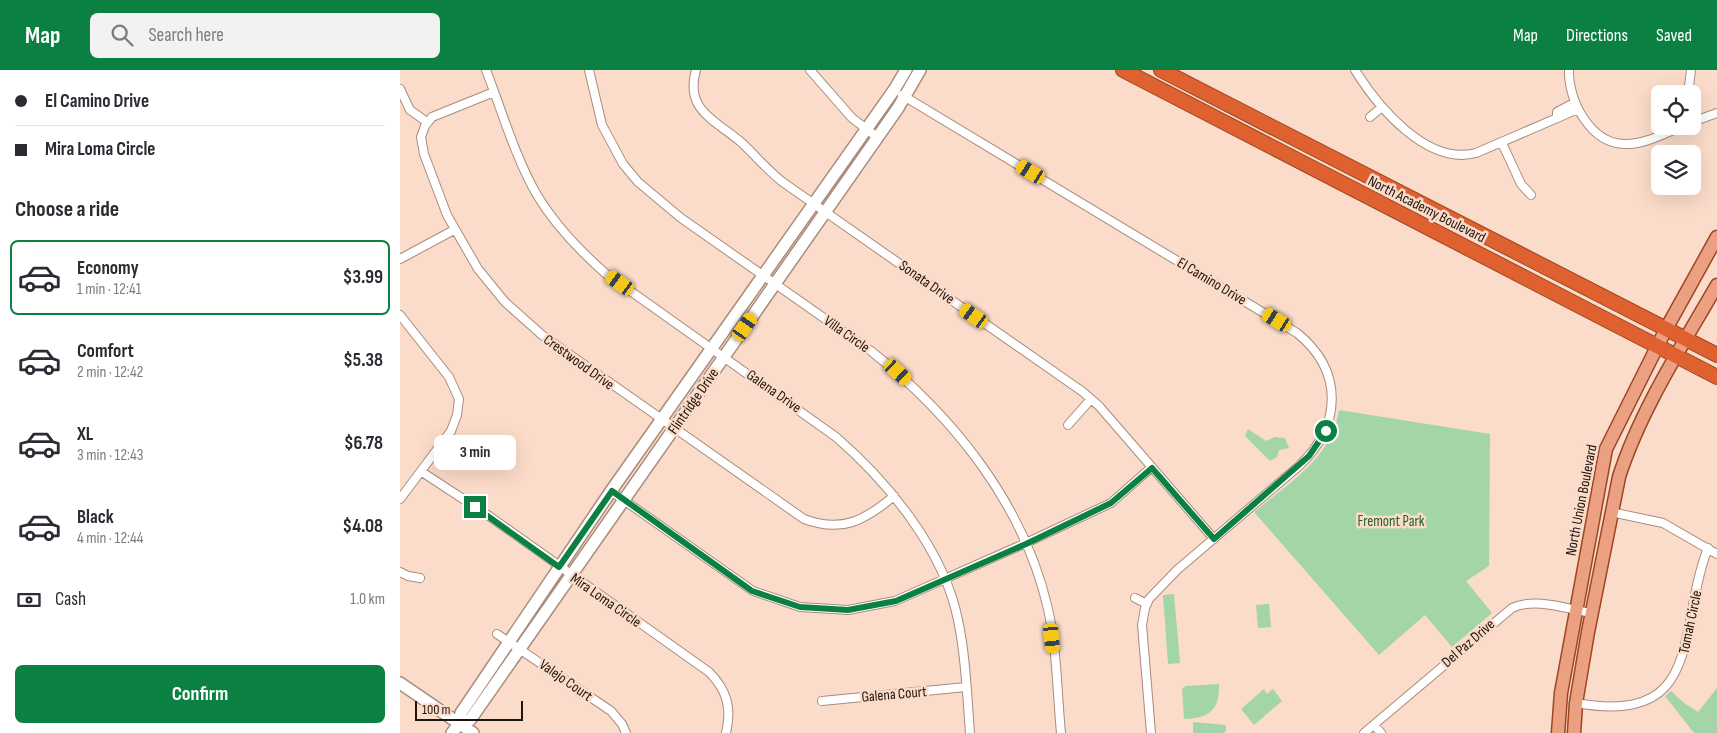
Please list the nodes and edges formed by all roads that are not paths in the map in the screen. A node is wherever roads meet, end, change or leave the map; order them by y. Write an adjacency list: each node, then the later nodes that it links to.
1 (486, 70): 15 (street, Galena Drive)
2 (589, 70): 33 (street, Villa Circle)
3 (696, 70): 28 (street, Sonata Drive)
4 (810, 70): 23 (street)
5 (906, 70): 14 (street, Flintridge Drive)
6 (920, 70): 16 (street, Flintridge Drive)
7 (1123, 70): 39 (highway, North Academy Boulevard)
8 (1161, 70): 37 (highway, North Academy Boulevard)
9 (1355, 70): 18 (street)
10 (1570, 70): 17 (street)
11 (1691, 70): 12 (street)
12 (1689, 85)
13 (400, 88): 22 (street)
14 (894, 90): 16 (street, El Camino Drive); 23 (street, Flintridge Drive)
15 (494, 92): 22 (street); 40 (street, Galena Drive)
16 (905, 97): 25 (street, Flintridge Drive); 58 (street, El Camino Drive)
17 (1576, 106): 24 (street); 26 (street)
18 (1382, 107): 20 (street); 26 (street)
19 (1717, 113): 21 (street)
20 (1370, 117)
21 (1701, 117)
22 (427, 122): 30 (street, Crestwood Drive)
23 (867, 129): 25 (street); 28 (street, Flintridge Drive)
24 (1658, 135)
25 (877, 137): 29 (street, Flintridge Drive)
26 (1502, 143): 27 (street)
27 (1531, 195)
28 (814, 203): 29 (street, Sonata Drive); 33 (street, Flintridge Drive)
29 (826, 211): 34 (street, Flintridge Drive); 47 (street, Sonata Drive)
30 (454, 230): 32 (street); 48 (street, Crestwood Drive)
31 (1717, 237): 37 (main road, North Union Boulevard)
32 (400, 259)
33 (764, 275): 34 (street, Villa Circle); 40 (street, Flintridge Drive)
34 (776, 284): 42 (street, Flintridge Drive); 59 (street, Villa Circle)
35 (1717, 285): 38 (main road)
36 (400, 315): 46 (street)
37 (1666, 329): 38 (highway, North Academy Boulevard); 39 (main road, North Union Boulevard)
38 (1686, 339): 41 (highway, North Academy Boulevard); 43 (main road)
39 (1657, 346): 43 (highway, North Academy Boulevard); 69 (main road, North Union Boulevard)
40 (713, 348): 42 (street, Galena Drive); 48 (street, Flintridge Drive)
41 (1717, 355)
42 (724, 356): 50 (street, Flintridge Drive); 54 (street, Galena Drive)
43 (1676, 357): 44 (highway, North Academy Boulevard); 57 (main road)
44 (1717, 378)
45 (468, 396): 46 (street)
46 (459, 399): 52 (street)
47 (1091, 399): 49 (street); 51 (street, Sonata Drive)
48 (662, 420): 50 (street, Crestwood Drive); 53 (street, Flintridge Drive)
49 (1068, 425)
50 (675, 429): 54 (street, Crestwood Drive); 56 (street, Flintridge Drive)
51 (1152, 468): 58 (street, Sonata Drive); 59 (street)
52 (422, 472): 55 (street); 62 (street, Mira Loma Circle)
53 (612, 491): 56 (street); 62 (street, Flintridge Drive)
54 (894, 496): 66 (street, Galena Drive)
55 (400, 499)
56 (622, 501): 64 (street, Flintridge Drive); 66 (street)
57 (1611, 512): 60 (street); 70 (main road)
58 (1214, 539): 68 (street, El Camino Drive)
59 (1026, 544): 66 (street); 84 (street, Villa Circle)
60 (1708, 548): 61 (street); 77 (street, Tomah Circle)
61 (1717, 554)
62 (559, 567): 64 (street, Mira Loma Circle); 72 (street, Flintridge Drive)
63 (400, 572): 65 (street)
64 (570, 575): 73 (street, Flintridge Drive); 82 (street, Mira Loma Circle)
65 (420, 578)
66 (945, 579): 75 (street, Galena Drive)
67 (1135, 598): 68 (street)
68 (1147, 604): 85 (street, El Camino Drive)
69 (1576, 611): 70 (street, Del Paz Drive); 78 (street, Del Paz Drive); 88 (main road, North Union Boulevard)
70 (1591, 613): 77 (main road)
71 (497, 634): 72 (street, Valejo Court)
72 (509, 641): 73 (street, Valejo Court); 79 (street, Flintridge Drive)
73 (520, 648): 79 (street, Flintridge Drive); 81 (street, Valejo Court)
74 (400, 683): 79 (street)
75 (966, 687): 76 (street, Galena Court); 83 (street, Galena Drive)
76 (822, 701)
77 (1576, 703): 89 (main road)
78 (1374, 724): 86 (street, Del Paz Drive); 87 (street)
79 (456, 728): 80 (street)
80 (473, 733)
81 (626, 733)
82 (726, 733)
83 (970, 733)
84 (1061, 733)
85 (1151, 733)
86 (1364, 733)
87 (1381, 733)
88 (1558, 733)
89 (1574, 733)

